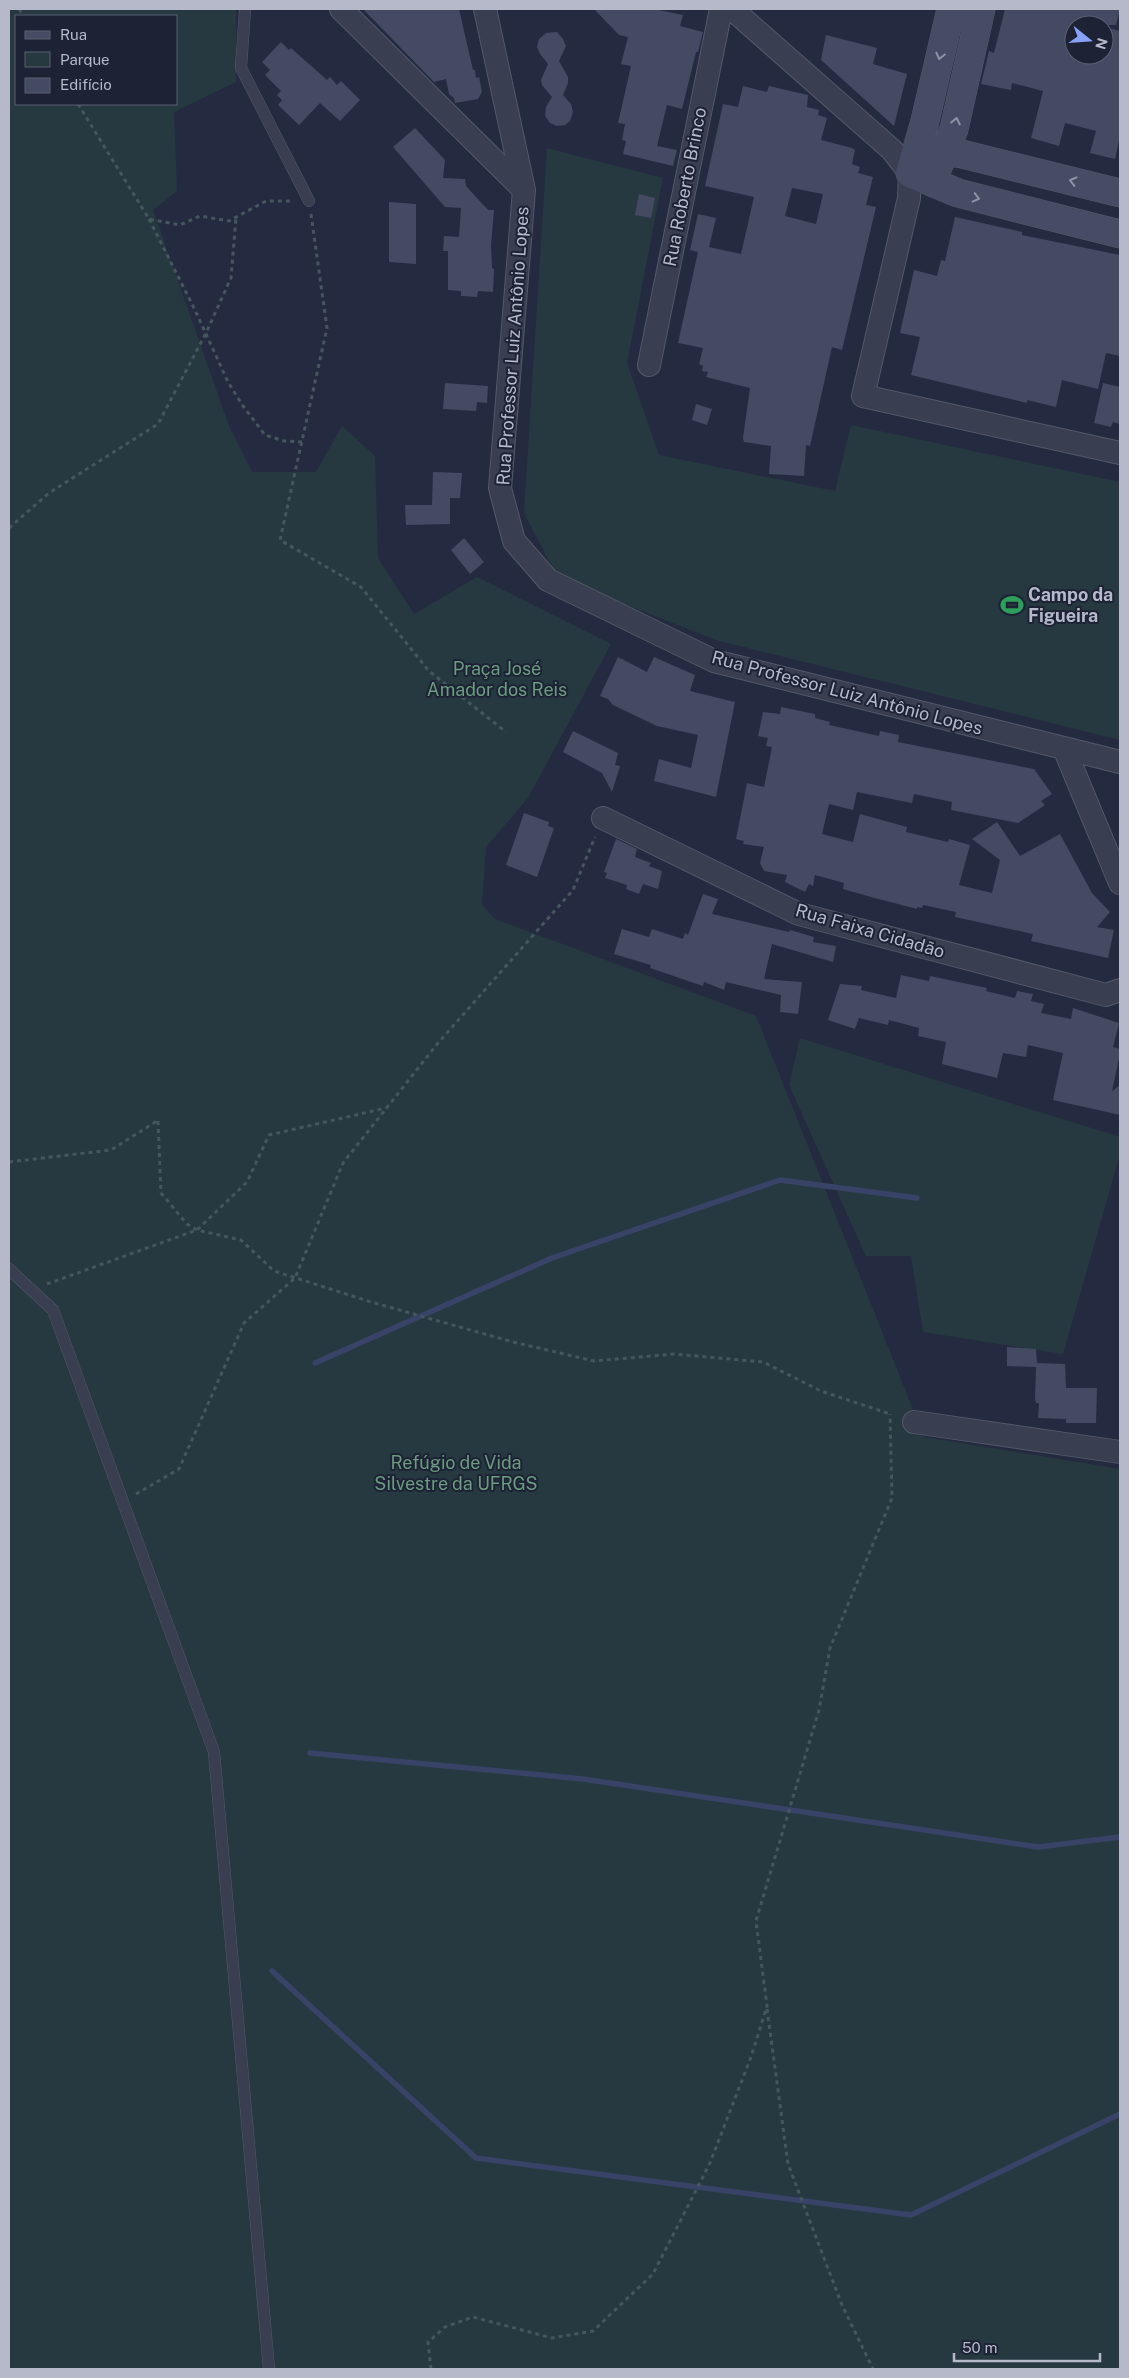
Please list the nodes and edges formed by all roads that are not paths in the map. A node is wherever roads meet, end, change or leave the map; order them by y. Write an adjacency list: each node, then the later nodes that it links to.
1 (246, 9): 12 (lane)
2 (341, 9): 10 (street)
3 (485, 9): 10 (street, Rua Professor Luiz Antônio Lopes)
4 (720, 9): 14 (street, Rua Roberto Brinco)
5 (732, 9): 9 (street)
6 (951, 9): 9 (street, one-way to 9)
7 (981, 9): 8 (street, one-way to 7)
8 (946, 153): 9 (street); 11 (street, one-way to 8)
9 (912, 170): 13 (street, one-way to 13); 15 (street)
10 (524, 190): 16 (street, Rua Professor Luiz Antônio Lopes)
11 (1120, 193)
12 (309, 201)
13 (1120, 234)
14 (649, 365)
15 (1120, 453)
16 (1064, 748): 17 (street, Rua Professor Luiz Antônio Lopes); 19 (street)
17 (1120, 762)
18 (603, 818): 20 (street, Rua Faixa Cidadão)
19 (1120, 883)
20 (1120, 990)
21 (9, 1269): 24 (lane)
22 (914, 1422): 23 (street)
23 (1120, 1452)
24 (269, 2369)

